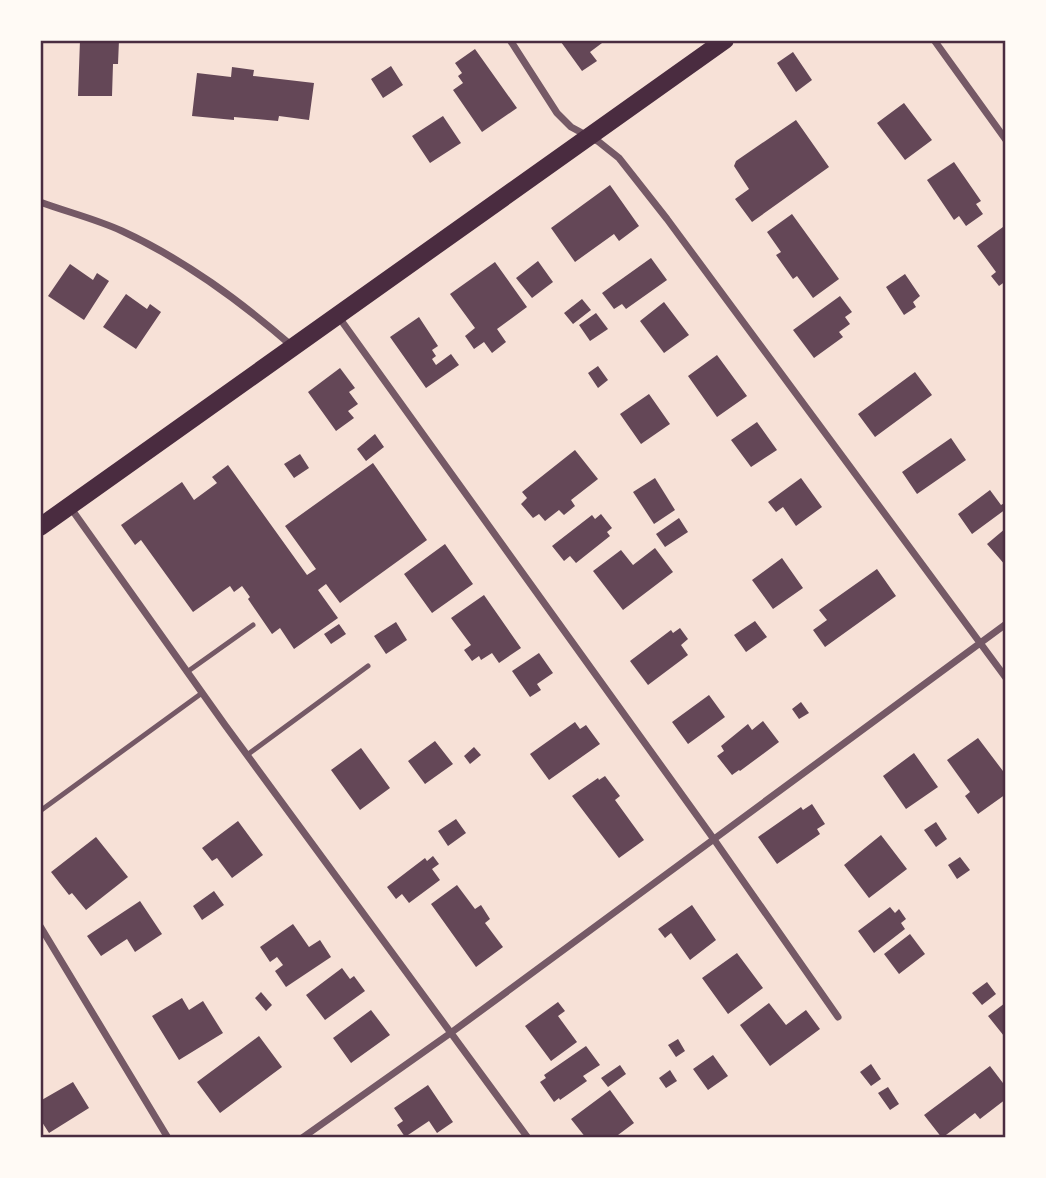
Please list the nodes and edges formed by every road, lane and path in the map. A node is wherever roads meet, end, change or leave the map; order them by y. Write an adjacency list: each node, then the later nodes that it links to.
1 (510, 40): 4 (street)
2 (725, 40): 4 (main road)
3 (934, 40): 5 (street)
4 (589, 137): 7 (main road); 13 (street)
5 (1006, 140)
6 (40, 202): 8 (street)
7 (337, 315): 8 (main road); 20 (street)
8 (292, 346): 9 (main road)
9 (69, 506): 10 (main road); 15 (street)
10 (40, 527)
11 (1006, 624): 13 (street)
12 (253, 625): 15 (lane)
13 (980, 642): 16 (street); 20 (street)
14 (368, 666): 18 (lane)
15 (187, 672): 17 (street)
16 (1006, 678)
17 (202, 693): 18 (street); 19 (lane)
18 (247, 755): 23 (street)
19 (40, 811)
20 (713, 838): 22 (street); 23 (street)
21 (40, 926): 24 (street)
22 (838, 1017)
23 (452, 1032): 25 (street); 26 (street)
24 (169, 1138)
25 (302, 1138)
26 (528, 1138)

